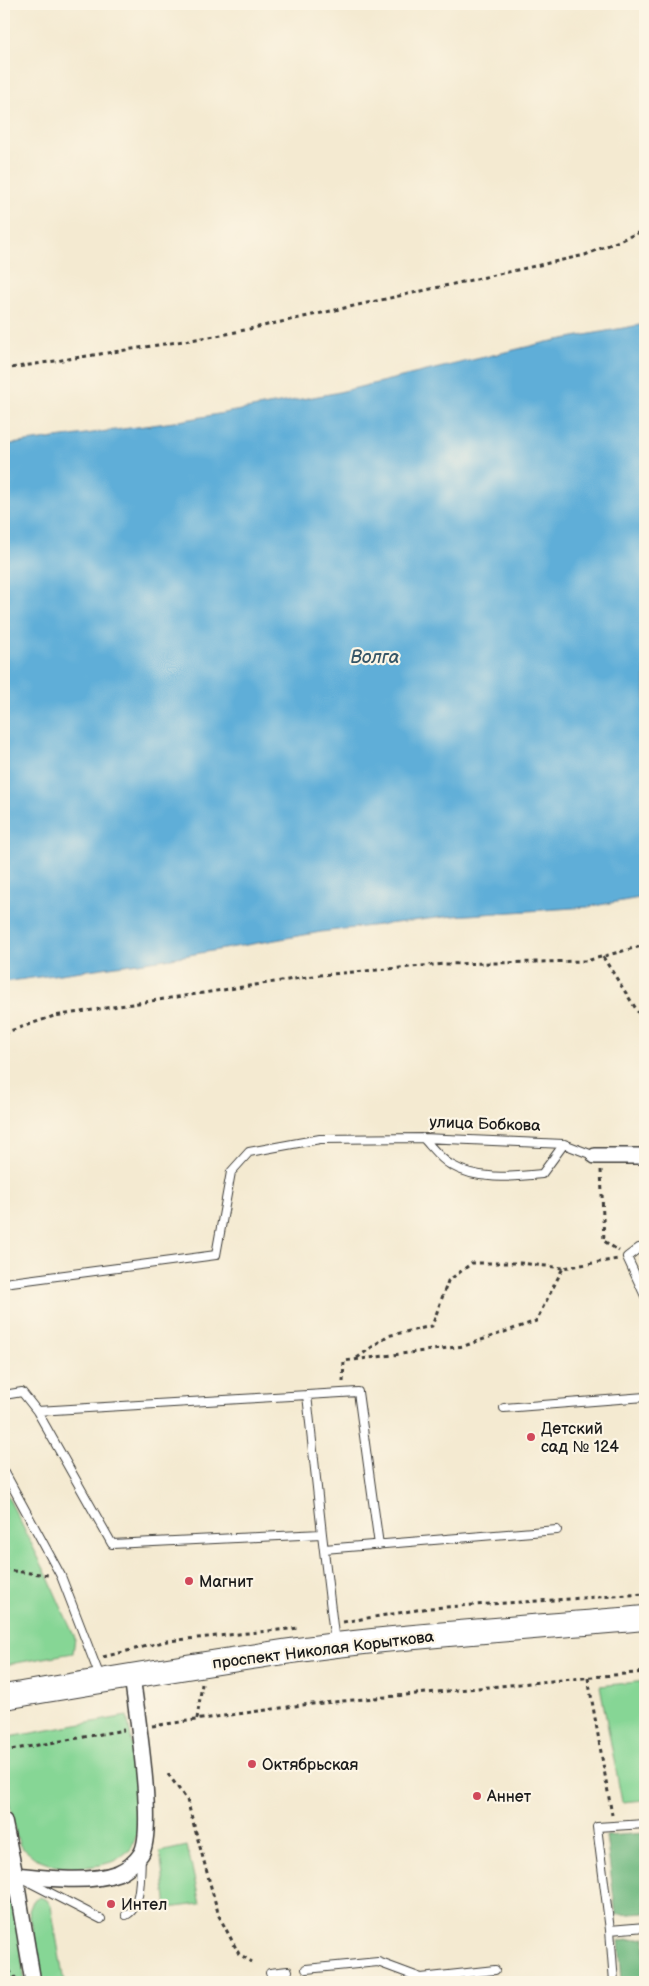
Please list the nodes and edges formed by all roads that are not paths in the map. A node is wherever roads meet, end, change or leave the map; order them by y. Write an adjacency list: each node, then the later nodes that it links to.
1 (423, 1138): 2 (lane, улица Бобкова); 2 (lane); 6 (lane, улица Бобкова)
2 (564, 1144): 3 (lane, улица Бобкова)
3 (598, 1156): 4 (street, улица Бобкова)
4 (645, 1156)
5 (645, 1247): 7 (lane)
6 (4, 1283)
7 (645, 1296)
8 (4, 1395): 12 (lane)
9 (307, 1395): 12 (lane); 15 (lane); 16 (lane)
10 (645, 1397): 11 (lane)
11 (504, 1408)
12 (37, 1410): 15 (lane)
13 (4, 1471): 21 (lane)
14 (557, 1530): 16 (lane)
15 (322, 1534): 17 (lane)
16 (378, 1544): 17 (lane)
17 (324, 1549): 19 (lane)
18 (645, 1618): 19 (main road, проспект Николая Корыткова)
19 (336, 1646): 20 (main road, проспект Николая Корыткова)
20 (132, 1676): 21 (main road, проспект Николая Корыткова); 25 (street)
21 (102, 1681): 22 (main road, проспект Николая Корыткова)
22 (4, 1697)
23 (4, 1821): 26 (street)
24 (645, 1824): 30 (lane)
25 (142, 1853): 26 (street); 27 (lane)
26 (10, 1878): 28 (lane); 36 (street)
27 (126, 1915)
28 (101, 1919)
29 (645, 1927): 30 (lane)
30 (610, 1930): 37 (lane)
31 (306, 1969): 35 (lane)
32 (495, 1970): 35 (lane)
33 (288, 1971): 34 (lane)
34 (270, 1973)
35 (421, 1980)
36 (33, 1982)
37 (614, 1982)

